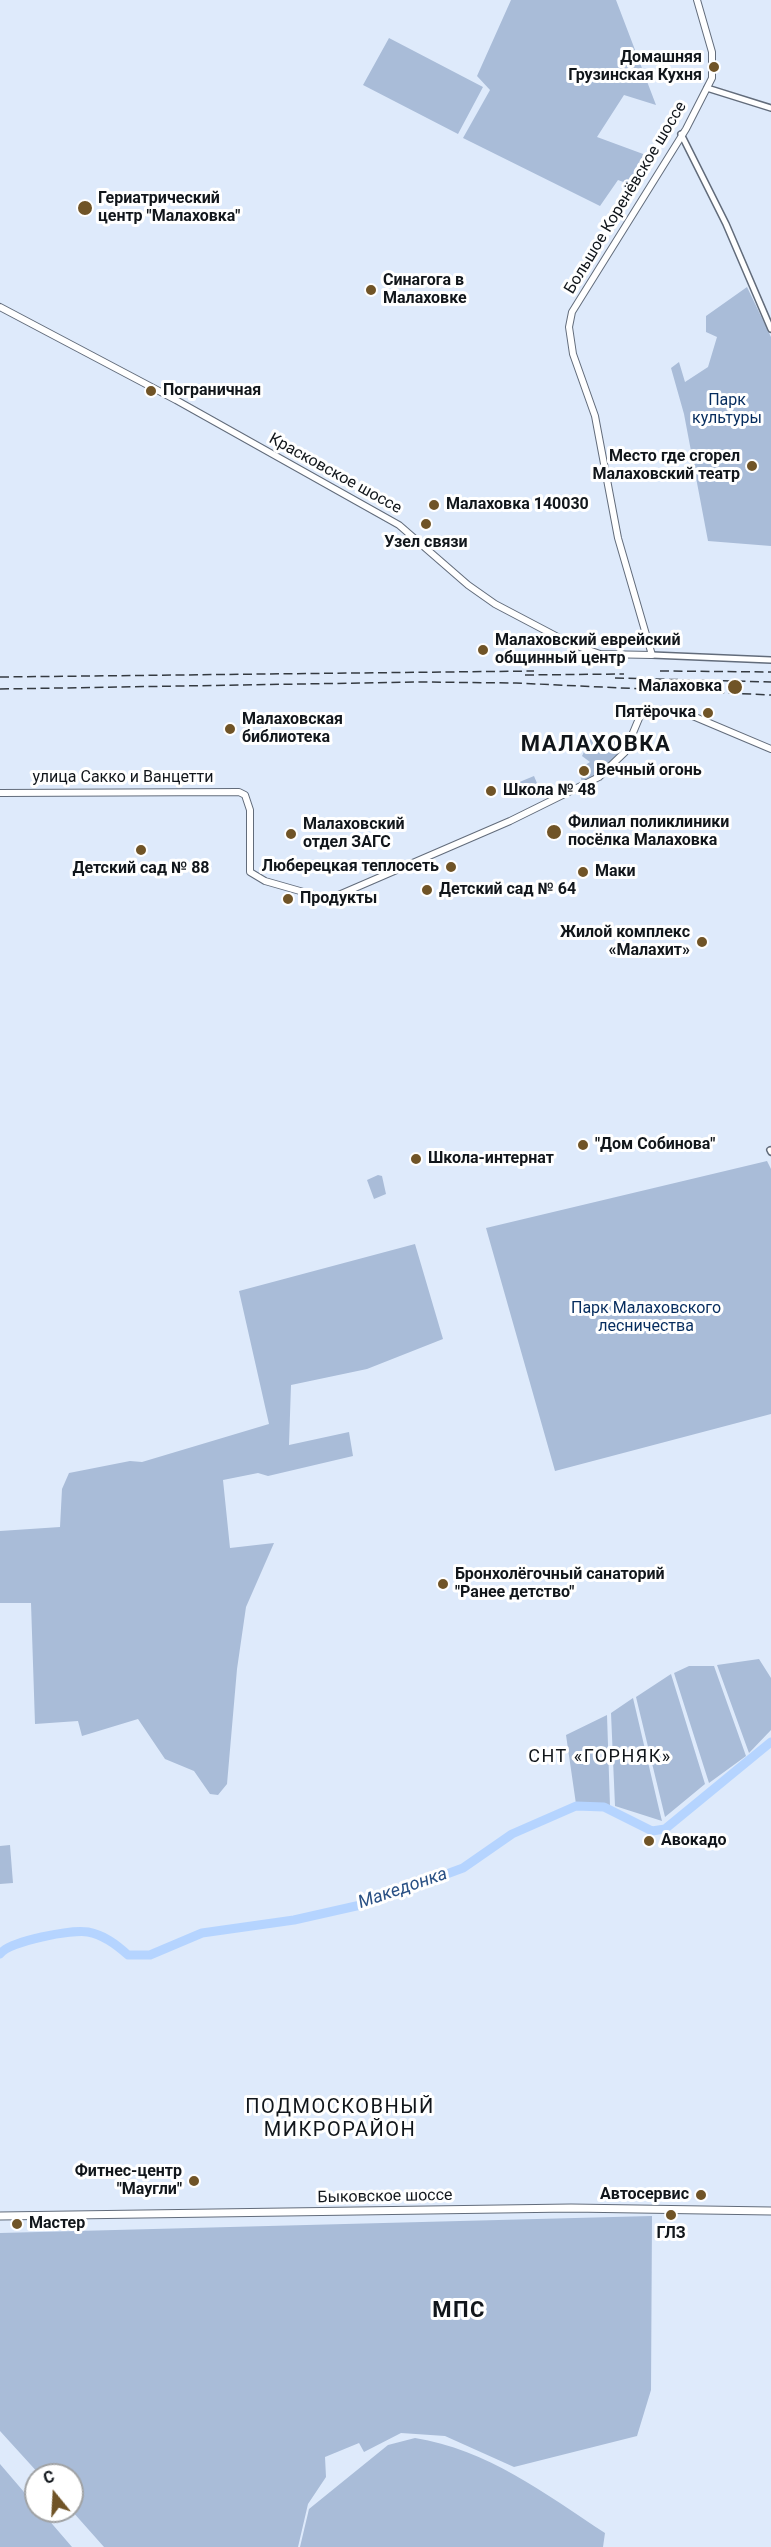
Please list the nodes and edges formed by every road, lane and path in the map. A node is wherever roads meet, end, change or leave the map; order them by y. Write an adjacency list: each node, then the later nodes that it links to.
1 (697, 0): 2 (main road, Большое Коренёвское шоссе)
2 (708, 88): 3 (street); 4 (main road, Большое Коренёвское шоссе)
3 (771, 108)
4 (681, 134): 6 (street); 7 (main road, Большое Коренёвское шоссе)
5 (0, 307): 7 (main road, Красковское шоссе)
6 (771, 329)
7 (652, 654): 8 (street)
8 (771, 660)
9 (771, 749): 10 (main road, улица Сакко и Ванцетти)
10 (0, 793)
11 (771, 2211): 12 (main road, Быковское шоссе)
12 (0, 2216)

